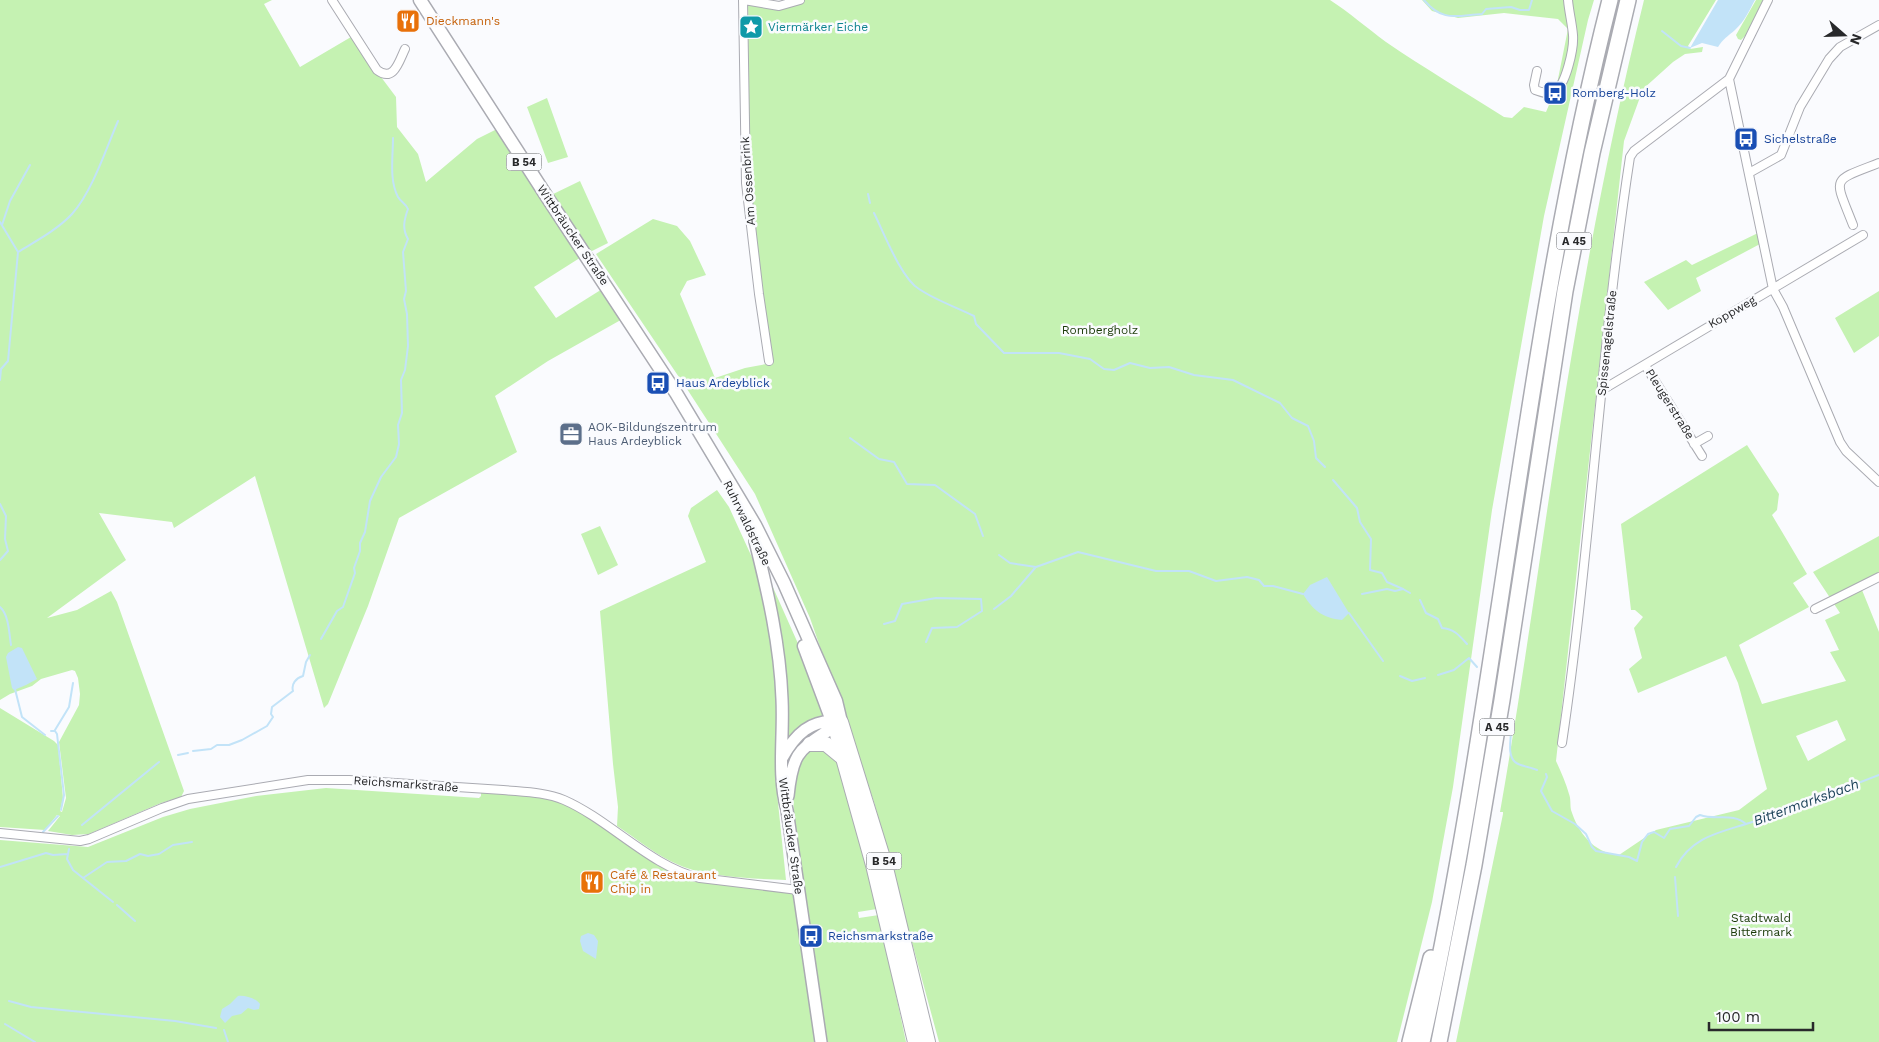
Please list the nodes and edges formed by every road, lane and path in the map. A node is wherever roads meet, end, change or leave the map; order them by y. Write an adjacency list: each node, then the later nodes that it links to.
1 (332, 0): 10 (street)
2 (420, 0): 24 (main road, Wittbräucker Straße / B 54)
3 (744, 0): 4 (street); 18 (street, Am Ossenbrink)
4 (800, 0)
5 (1568, 0): 11 (street)
6 (1610, 0): 37 (highway, A 45)
7 (1628, 0): 43 (highway, A 45)
8 (1768, 0): 12 (street, Spissenagelstraße)
9 (1879, 25): 14 (street)
10 (405, 49)
11 (1537, 71)
12 (1729, 79): 14 (street); 20 (street, Spissenagelstraße)
13 (1879, 163): 15 (street)
14 (1749, 173): 17 (street)
15 (1853, 225)
16 (1863, 235): 17 (street, Koppweg)
17 (1773, 289): 19 (street, Koppweg); 25 (street)
18 (768, 361)
19 (1645, 364): 20 (street, Koppweg); 22 (street, Pleugerstraße)
20 (1602, 390): 30 (street, Spissenagelstraße)
21 (1708, 436): 22 (street, Pleugerstraße)
22 (1694, 444): 23 (street, Pleugerstraße)
23 (1702, 456)
24 (722, 472): 26 (main road, Ruhrwaldstraße / B 54); 29 (main road, Ruhrwaldstraße / B 54)
25 (1879, 482)
26 (755, 541): 29 (main road, Ruhrwaldstraße / B 54); 33 (main road, Wittbräucker Straße)
27 (1879, 576): 28 (street)
28 (1815, 609)
29 (836, 723): 31 (main road); 32 (main road, Ruhrwaldstraße / B 54); 33 (main road); 40 (highway, Ruhrwaldstraße / B 54)
30 (1562, 743)
31 (810, 744): 32 (highway); 34 (main road)
32 (842, 758): 39 (highway, Ruhrwaldstraße / B 54)
33 (781, 759): 34 (main road, Wittbräucker Straße)
34 (787, 810): 36 (main road, Wittbräucker Straße)
35 (0, 833): 36 (street, Reichsmarkstraße)
36 (798, 890): 38 (main road, Wittbräucker Straße)
37 (1424, 1006): 41 (highway); 42 (highway, A 45)
38 (821, 1042)
39 (915, 1042)
40 (928, 1042)
41 (1410, 1042)
42 (1422, 1042)
43 (1439, 1042)

